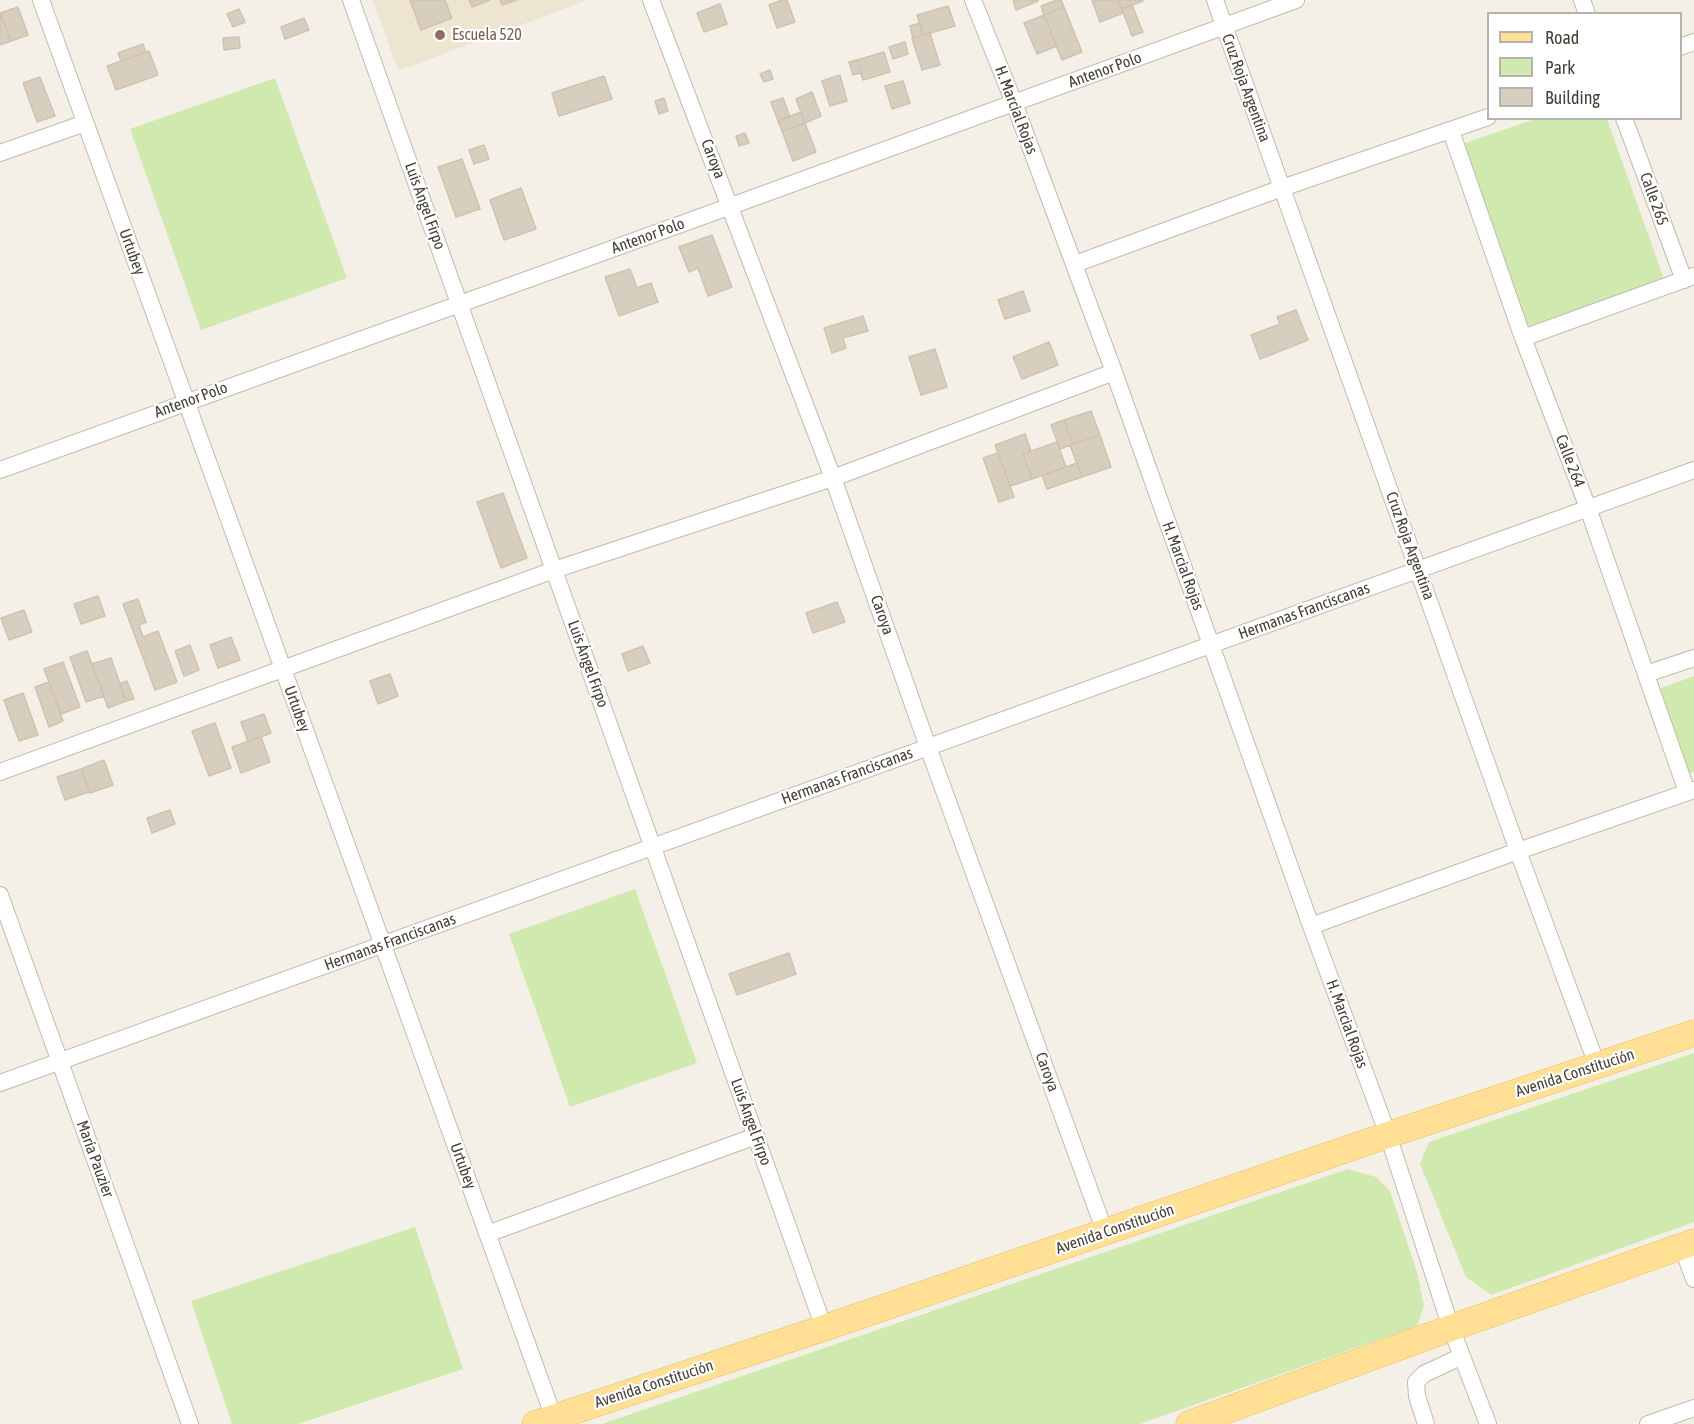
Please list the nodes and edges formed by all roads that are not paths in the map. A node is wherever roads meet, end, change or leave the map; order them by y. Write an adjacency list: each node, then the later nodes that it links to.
1 (41, 0): 11 (street, Urtubey)
2 (351, 0): 18 (street, Luis Ángel Firpo)
3 (651, 0): 15 (street, Caroya)
4 (973, 0): 8 (street, H. Marcial Rojas)
5 (1215, 0): 7 (street, Cruz Roja Argentina)
6 (1296, 0): 7 (street, Antenor Polo)
7 (1224, 26): 8 (street, Antenor Polo); 14 (street, Cruz Roja Argentina)
8 (1014, 103): 15 (street, Antenor Polo); 16 (street, H. Marcial Rojas)
9 (1487, 117): 12 (street)
10 (1625, 120): 17 (street, Calle 265)
11 (85, 123): 13 (street); 21 (street, Urtubey)
12 (1451, 130): 14 (street); 19 (street, Calle 264)
13 (0, 153)
14 (1282, 189): 16 (street); 26 (street, Cruz Roja Argentina)
15 (731, 206): 18 (street, Antenor Polo); 24 (street, Caroya)
16 (1075, 264): 20 (street, H. Marcial Rojas)
17 (1689, 278): 19 (street)
18 (459, 303): 21 (street, Antenor Polo); 27 (street, Luis Ángel Firpo)
19 (1523, 338): 25 (street, Calle 264)
20 (1114, 372): 24 (street); 28 (street, H. Marcial Rojas)
21 (186, 402): 22 (street, Antenor Polo); 30 (street, Urtubey)
22 (0, 470)
23 (1694, 470): 25 (street, Hermanas Franciscanas)
24 (833, 478): 27 (street); 32 (street, Caroya)
25 (1588, 508): 26 (street, Hermanas Franciscanas); 31 (street, Calle 264)
26 (1419, 569): 28 (street, Hermanas Franciscanas); 36 (street, Cruz Roja Argentina)
27 (554, 570): 30 (street); 35 (street, Luis Ángel Firpo)
28 (1211, 645): 32 (street, Hermanas Franciscanas); 38 (street, H. Marcial Rojas)
29 (1694, 658): 31 (street)
30 (283, 669): 33 (street); 39 (street, Urtubey)
31 (1646, 674): 34 (street, Calle 264)
32 (928, 747): 35 (street, Hermanas Franciscanas); 46 (street, Caroya)
33 (0, 772)
34 (1691, 791): 36 (street)
35 (653, 846): 39 (street, Hermanas Franciscanas); 45 (street, Luis Ángel Firpo)
36 (1518, 851): 38 (street); 42 (street, Cruz Roja Argentina)
37 (0, 895): 41 (street, María Pauzier)
38 (1311, 926): 44 (street, H. Marcial Rojas)
39 (382, 944): 41 (street, Hermanas Franciscanas); 47 (street, Urtubey)
40 (1694, 1033): 42 (main road, Avenida Constitución)
41 (60, 1061): 43 (street, Hermanas Franciscanas); 55 (street, María Pauzier)
42 (1597, 1065): 44 (main road, Avenida Constitución)
43 (0, 1083)
44 (1388, 1135): 46 (main road, Avenida Constitución); 51 (street, H. Marcial Rojas)
45 (756, 1136): 47 (street); 50 (street, Luis Ángel Firpo)
46 (1106, 1232): 50 (main road, Avenida Constitución)
47 (487, 1234): 54 (street, Urtubey)
48 (1688, 1244): 49 (street); 51 (main road)
49 (1694, 1279)
50 (824, 1328): 54 (main road, Avenida Constitución)
51 (1451, 1328): 52 (street); 56 (main road)
52 (1462, 1356): 57 (street); 58 (street)
53 (1694, 1408): 59 (street)
54 (544, 1421)
55 (190, 1424)
56 (1189, 1424)
57 (1426, 1424)
58 (1488, 1424)
59 (1648, 1424)

